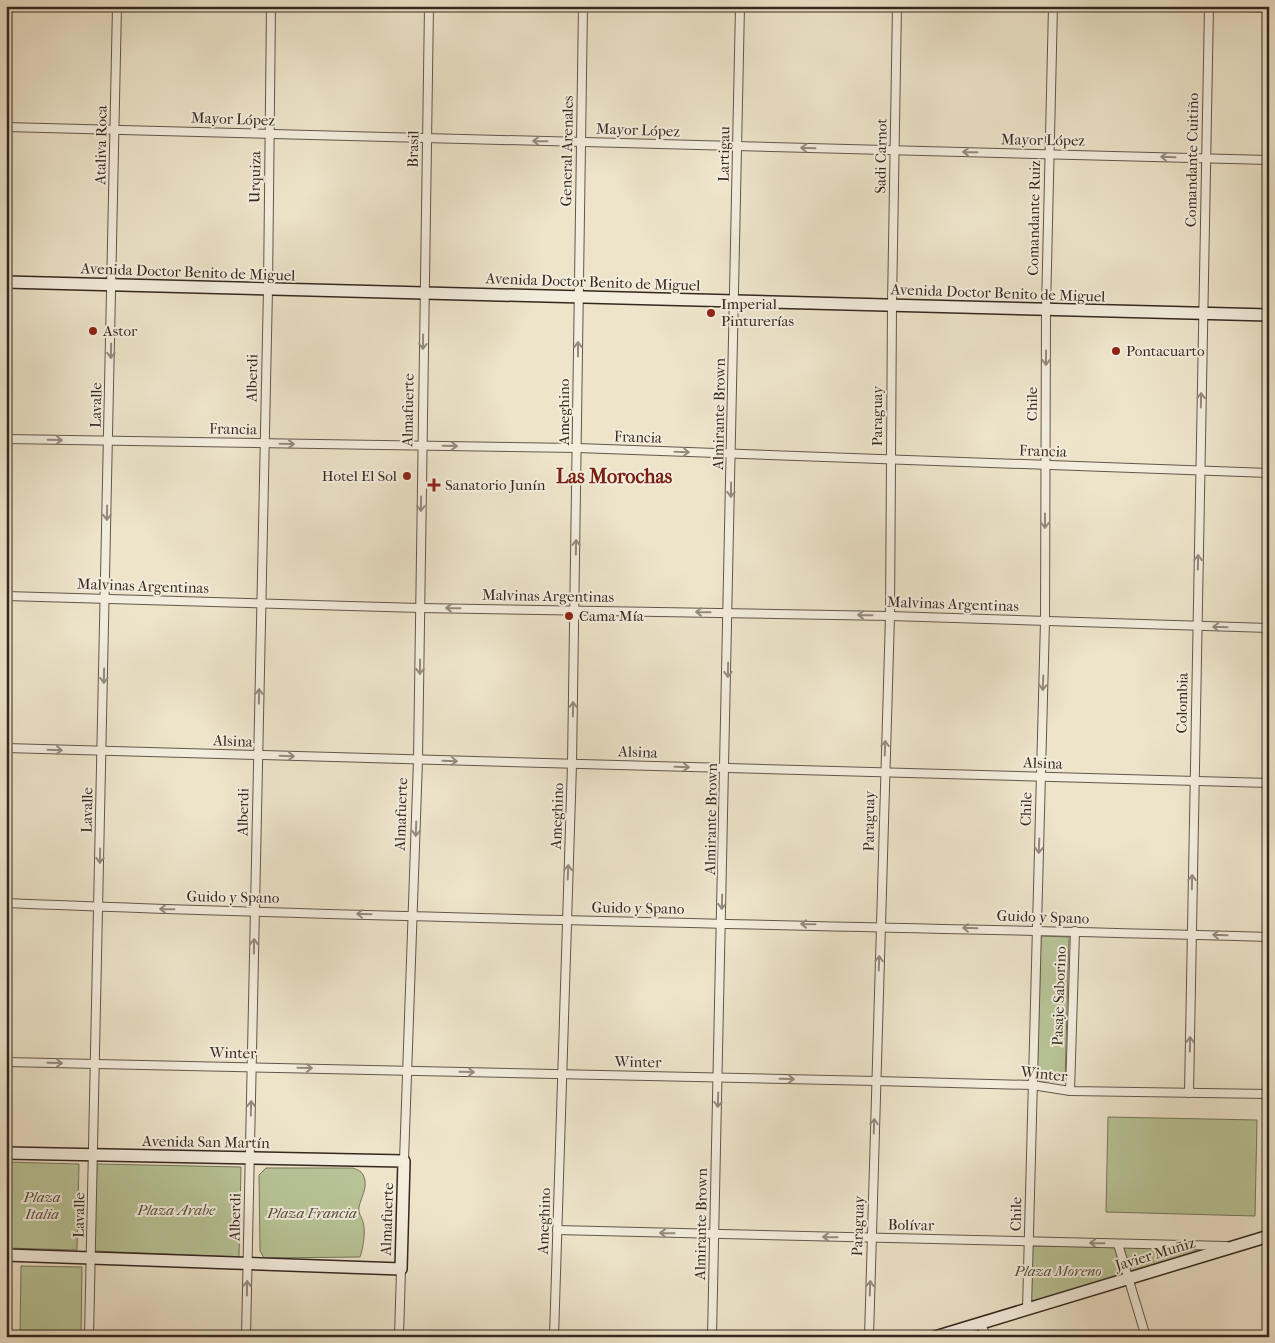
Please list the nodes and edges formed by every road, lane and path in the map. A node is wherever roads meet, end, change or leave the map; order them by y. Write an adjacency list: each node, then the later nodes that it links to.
1 (117, 6): 12 (street, Ataliva Roca)
2 (271, 6): 13 (street, Urquiza)
3 (429, 6): 14 (street, Brasil)
4 (583, 6): 15 (street, General Arenales)
5 (740, 6): 16 (street, Lartigau)
6 (897, 6): 17 (street, Sadi Carnot)
7 (1053, 6): 18 (street, Comandante Ruiz)
8 (1209, 6): 19 (street, Comandante Cuitiño)
9 (1220, 6): 10 (street)
10 (1269, 8)
11 (6, 127): 12 (street, Mayor López)
12 (115, 130): 13 (street, Mayor López); 22 (street, Ataliva Roca)
13 (270, 134): 14 (street, Mayor López); 23 (street, Urquiza)
14 (427, 138): 15 (street, Mayor López, one-way to 14); 24 (street, Brasil)
15 (580, 142): 16 (street, Mayor López); 25 (street, General Arenales)
16 (738, 146): 17 (street, Mayor López, one-way to 16); 26 (street, Lartigau)
17 (894, 150): 18 (street, Mayor López, one-way to 17); 27 (street, Sadi Carnot)
18 (1049, 154): 19 (street, Mayor López, one-way to 18); 28 (street, Comandante Ruiz)
19 (1206, 158): 20 (street, Mayor López); 29 (street, Comandante Cuitiño)
20 (1269, 160)
21 (6, 282): 22 (main road, Avenida Doctor Benito de Miguel)
22 (112, 285): 23 (main road, Avenida Doctor Benito de Miguel); 32 (street, Lavalle, one-way to 32)
23 (268, 289): 24 (main road, Avenida Doctor Benito de Miguel); 33 (street, Alberdi)
24 (424, 293): 25 (main road, Avenida Doctor Benito de Miguel); 34 (street, Almafuerte, one-way to 34)
25 (578, 297): 26 (main road, Avenida Doctor Benito de Miguel); 35 (street, Ameghino, one-way to 25)
26 (736, 301): 27 (main road, Avenida Doctor Benito de Miguel); 36 (street, Almirante Brown)
27 (892, 305): 28 (main road, Avenida Doctor Benito de Miguel); 37 (street, Paraguay)
28 (1046, 310): 29 (main road, Avenida Doctor Benito de Miguel); 38 (street, Chile, one-way to 38)
29 (1203, 314): 30 (main road, Avenida Doctor Benito de Miguel); 39 (street, Colombia, one-way to 29)
30 (1269, 316)
31 (6, 439): 32 (street, Francia, one-way to 32)
32 (109, 441): 33 (street, Francia); 42 (street, Lavalle, one-way to 42)
33 (265, 443): 34 (street, Francia, one-way to 34); 43 (street, Alberdi)
34 (422, 446): 35 (street, Francia, one-way to 35); 44 (street, Almafuerte, one-way to 44)
35 (578, 448): 36 (street, Francia, one-way to 36); 45 (street, Ameghino, one-way to 35)
36 (732, 454): 37 (street, Francia); 46 (street, Almirante Brown, one-way to 46)
37 (891, 460): 38 (street, Francia); 47 (street, Paraguay)
38 (1045, 465): 39 (street, Francia); 48 (street, Chile, one-way to 48)
39 (1200, 471): 40 (street, Francia); 49 (street, Colombia, one-way to 39)
40 (1269, 473)
41 (6, 596): 42 (street, Malvinas Argentinas)
42 (106, 599): 43 (street, Malvinas Argentinas); 52 (street, Lavalle, one-way to 52)
43 (261, 603): 44 (street, Malvinas Argentinas); 53 (street, Alberdi, one-way to 43)
44 (420, 608): 45 (street, Malvinas Argentinas, one-way to 44); 54 (street, Almafuerte, one-way to 54)
45 (575, 610): 46 (street, Malvinas Argentinas, one-way to 45); 55 (street, Ameghino, one-way to 45)
46 (729, 613): 47 (street, Malvinas Argentinas, one-way to 46); 56 (street, Almirante Brown, one-way to 56)
47 (890, 616): 48 (street, Malvinas Argentinas); 57 (street, Paraguay, one-way to 47)
48 (1045, 621): 49 (street, Malvinas Argentinas); 58 (street, Chile, one-way to 58)
49 (1197, 626): 50 (street, Malvinas Argentinas, one-way to 49); 59 (street, Colombia)
50 (1269, 628)
51 (6, 748): 52 (street, Alsina, one-way to 52)
52 (102, 751): 53 (street, Alsina); 62 (street, Lavalle, one-way to 62)
53 (258, 755): 54 (street, Alsina, one-way to 54); 63 (street, Alberdi)
54 (418, 760): 55 (street, Alsina, one-way to 55); 64 (street, Almafuerte, one-way to 64)
55 (572, 764): 56 (street, Alsina, one-way to 56); 65 (street, Ameghino, one-way to 55)
56 (725, 768): 57 (street, Alsina); 66 (street, Almirante Brown, one-way to 66)
57 (884, 773): 58 (street, Alsina); 67 (street, Paraguay)
58 (1041, 777): 59 (street, Alsina); 68 (street, Chile, one-way to 68)
59 (1194, 781): 60 (street, Alsina); 70 (street, Colombia, one-way to 59)
60 (1269, 783)
61 (6, 904): 62 (street, Guido y Spano)
62 (99, 907): 63 (street, Guido y Spano, one-way to 62); 73 (street, Lavalle)
63 (255, 911): 64 (street, Guido y Spano, one-way to 63); 74 (street, Alberdi, one-way to 63)
64 (413, 916): 65 (street, Guido y Spano); 75 (street, Almafuerte)
65 (566, 920): 66 (street, Guido y Spano); 76 (street, Ameghino)
66 (722, 923): 67 (street, Guido y Spano, one-way to 66); 77 (street, Almirante Brown)
67 (880, 926): 68 (street, Guido y Spano, one-way to 67); 78 (street, Paraguay, one-way to 67)
68 (1036, 930): 69 (street, Guido y Spano); 79 (street, Chile)
69 (1075, 931): 70 (street, Guido y Spano); 80 (street, Pasaje Saborino)
70 (1191, 934): 71 (street, Guido y Spano, one-way to 70); 81 (street, Colombia, one-way to 70)
71 (1269, 937)
72 (6, 1062): 73 (street, Winter, one-way to 73)
73 (96, 1064): 74 (street, Winter); 84 (street, Lavalle)
74 (251, 1067): 75 (street, Winter, one-way to 75); 85 (street, Alberdi, one-way to 74)
75 (407, 1070): 76 (street, Winter, one-way to 76); 86 (street, Almafuerte)
76 (562, 1074): 77 (street, Winter); 87 (street, Ameghino)
77 (719, 1077): 78 (street, Winter, one-way to 78); 88 (street, Almirante Brown, one-way to 88)
78 (876, 1081): 79 (street, Winter); 90 (street, Paraguay, one-way to 78)
79 (1032, 1085): 80 (street, Winter); 91 (street, Chile)
80 (1070, 1091): 81 (street, Winter)
81 (1189, 1093): 82 (street, Winter)
82 (1269, 1094)
83 (6, 1153): 84 (main road, Avenida San Martín)
84 (94, 1155): 85 (main road, Avenida San Martín); 95 (street, Lavalle)
85 (250, 1158): 86 (main road, Avenida San Martín); 96 (street, Alberdi)
86 (404, 1161): 97 (main road, Almafuerte)
87 (557, 1230): 88 (street, Bolívar, one-way to 87); 104 (street, Ameghino)
88 (714, 1234): 90 (street, Bolívar, one-way to 88); 105 (street, Almirante Brown)
89 (1269, 1236): 93 (main road, Javier Muñiz)
90 (872, 1238): 91 (street, Bolívar); 106 (street, Paraguay, one-way to 90)
91 (1029, 1241): 92 (street, Bolívar, one-way to 91); 99 (street, Chile)
92 (1118, 1244): 93 (street, Bolívar); 98 (street)
93 (1233, 1246): 98 (main road, Javier Muñiz)
94 (6, 1255): 95 (main road)
95 (92, 1258): 96 (main road); 101 (street, Lavalle)
96 (247, 1265): 97 (main road); 102 (street, Alberdi, one-way to 96)
97 (401, 1269): 103 (street, Almafuerte)
98 (1128, 1278): 99 (main road, Javier Muñiz); 109 (street)
99 (1027, 1309): 100 (main road, Javier Muñiz)
100 (981, 1323): 107 (main road, Javier Muñiz); 108 (street)
101 (88, 1337)
102 (246, 1337)
103 (399, 1337)
104 (554, 1337)
105 (712, 1337)
106 (869, 1337)
107 (935, 1337)
108 (986, 1337)
109 (1146, 1337)

